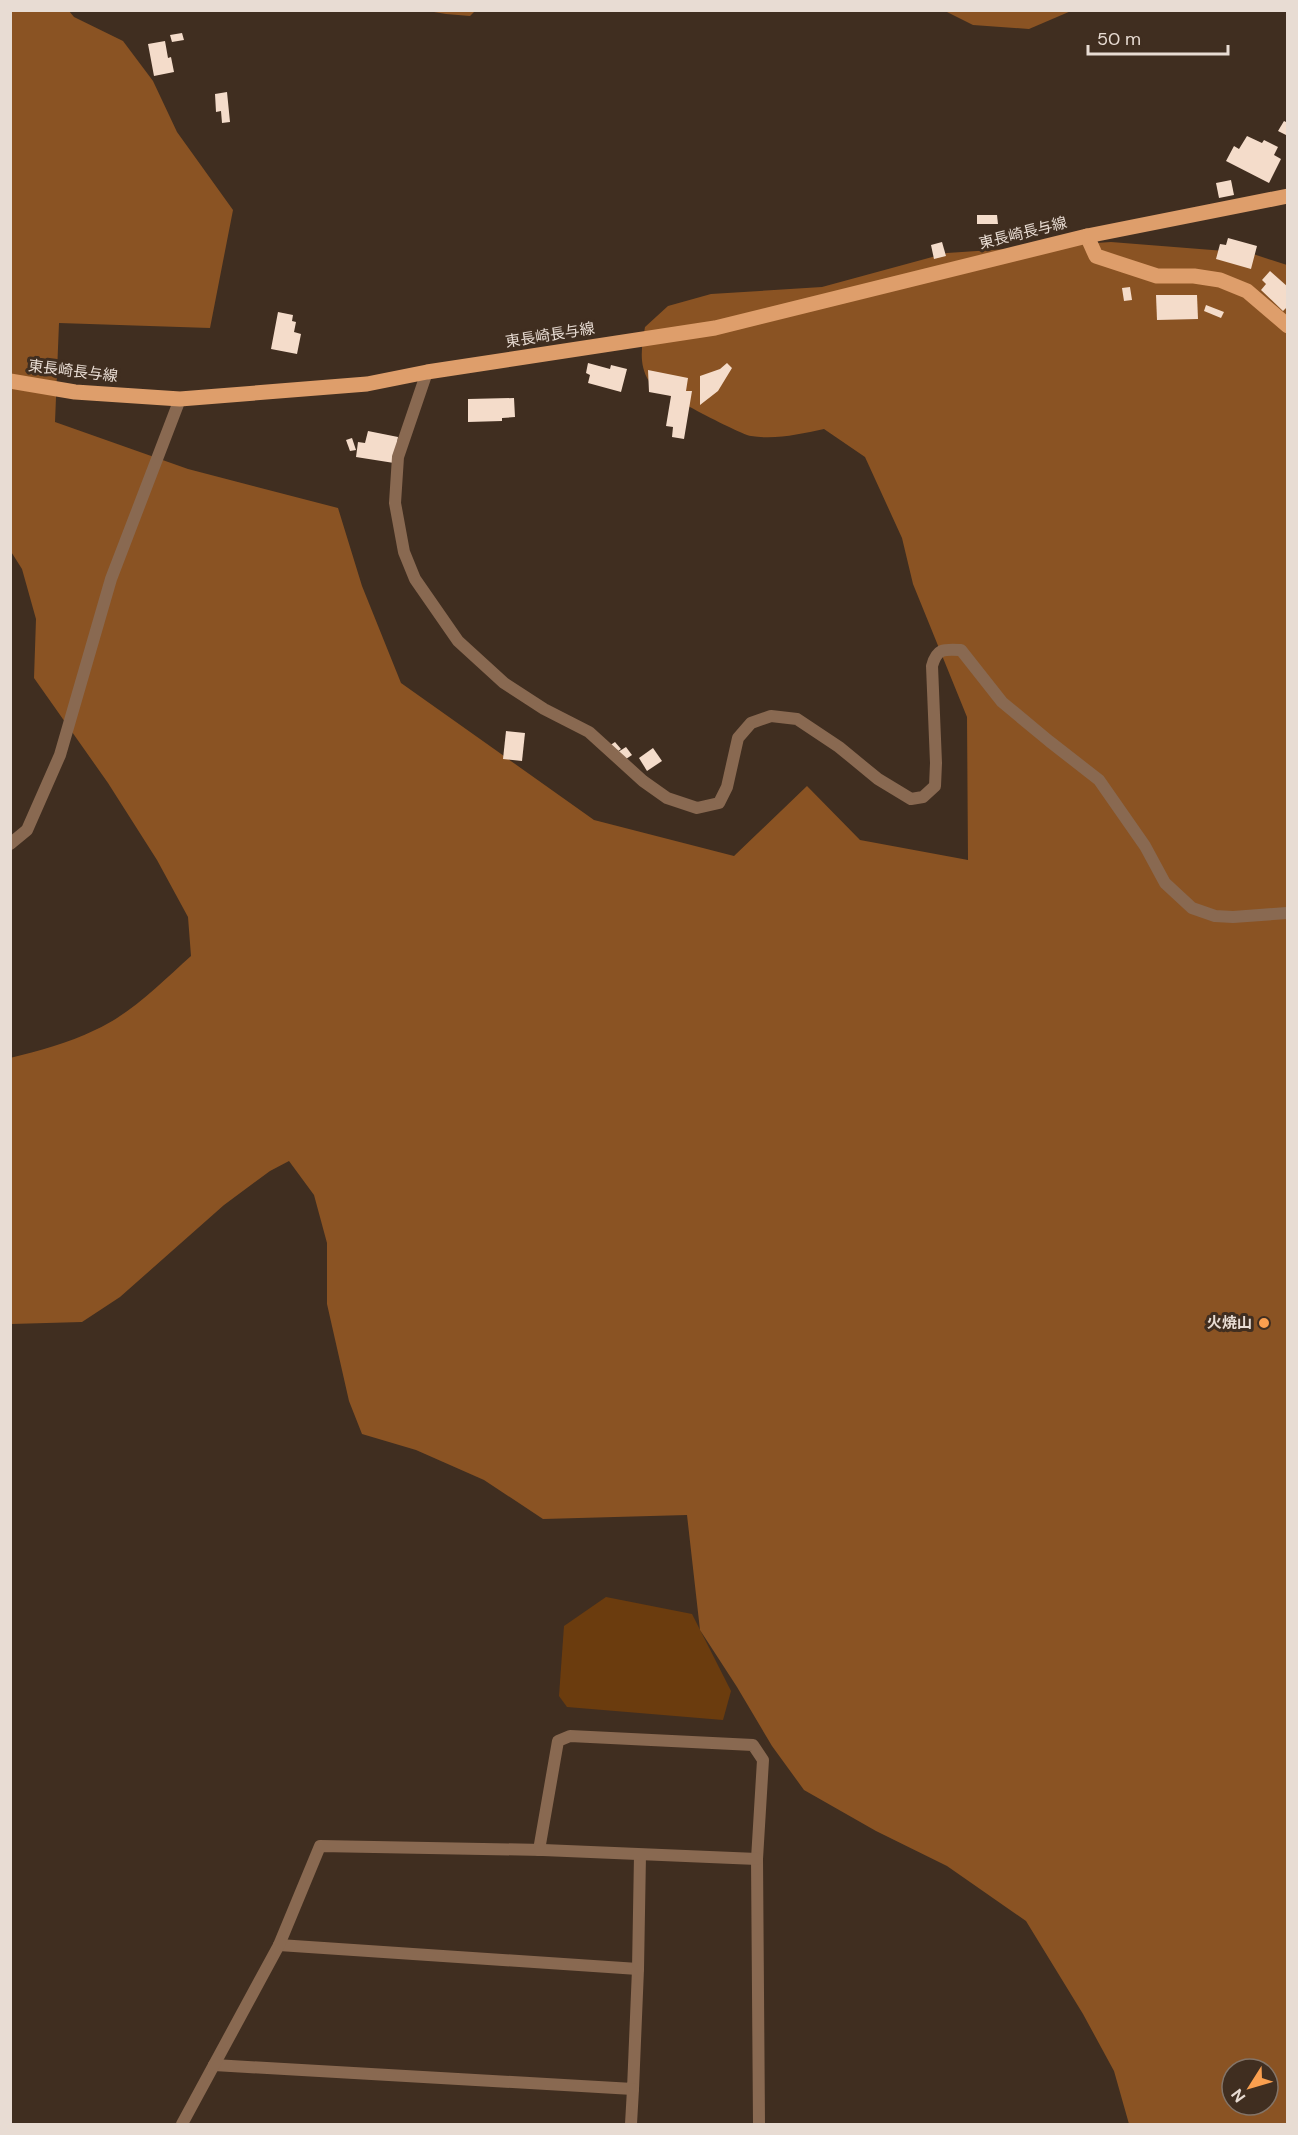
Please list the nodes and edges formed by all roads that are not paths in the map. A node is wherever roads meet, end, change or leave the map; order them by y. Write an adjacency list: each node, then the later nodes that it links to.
1 (1287, 196): 2 (main road, 東長崎長与線)
2 (1086, 236): 3 (main road, 東長崎長与線); 4 (main road, 東長崎長与線)
3 (1287, 326)
4 (427, 372): 6 (main road, 東長崎長与線); 8 (street)
5 (10, 381): 6 (main road, 東長崎長与線)
6 (180, 399): 7 (street)
7 (10, 844)
8 (1287, 913)
9 (539, 1850): 10 (street); 11 (street); 12 (street)
10 (640, 1855): 11 (street); 13 (street)
11 (757, 1859): 18 (street)
12 (279, 1945): 13 (street); 14 (street)
13 (638, 1969): 15 (street)
14 (214, 2065): 15 (street); 16 (street)
15 (633, 2089): 17 (street)
16 (182, 2124)
17 (631, 2124)
18 (759, 2124)

